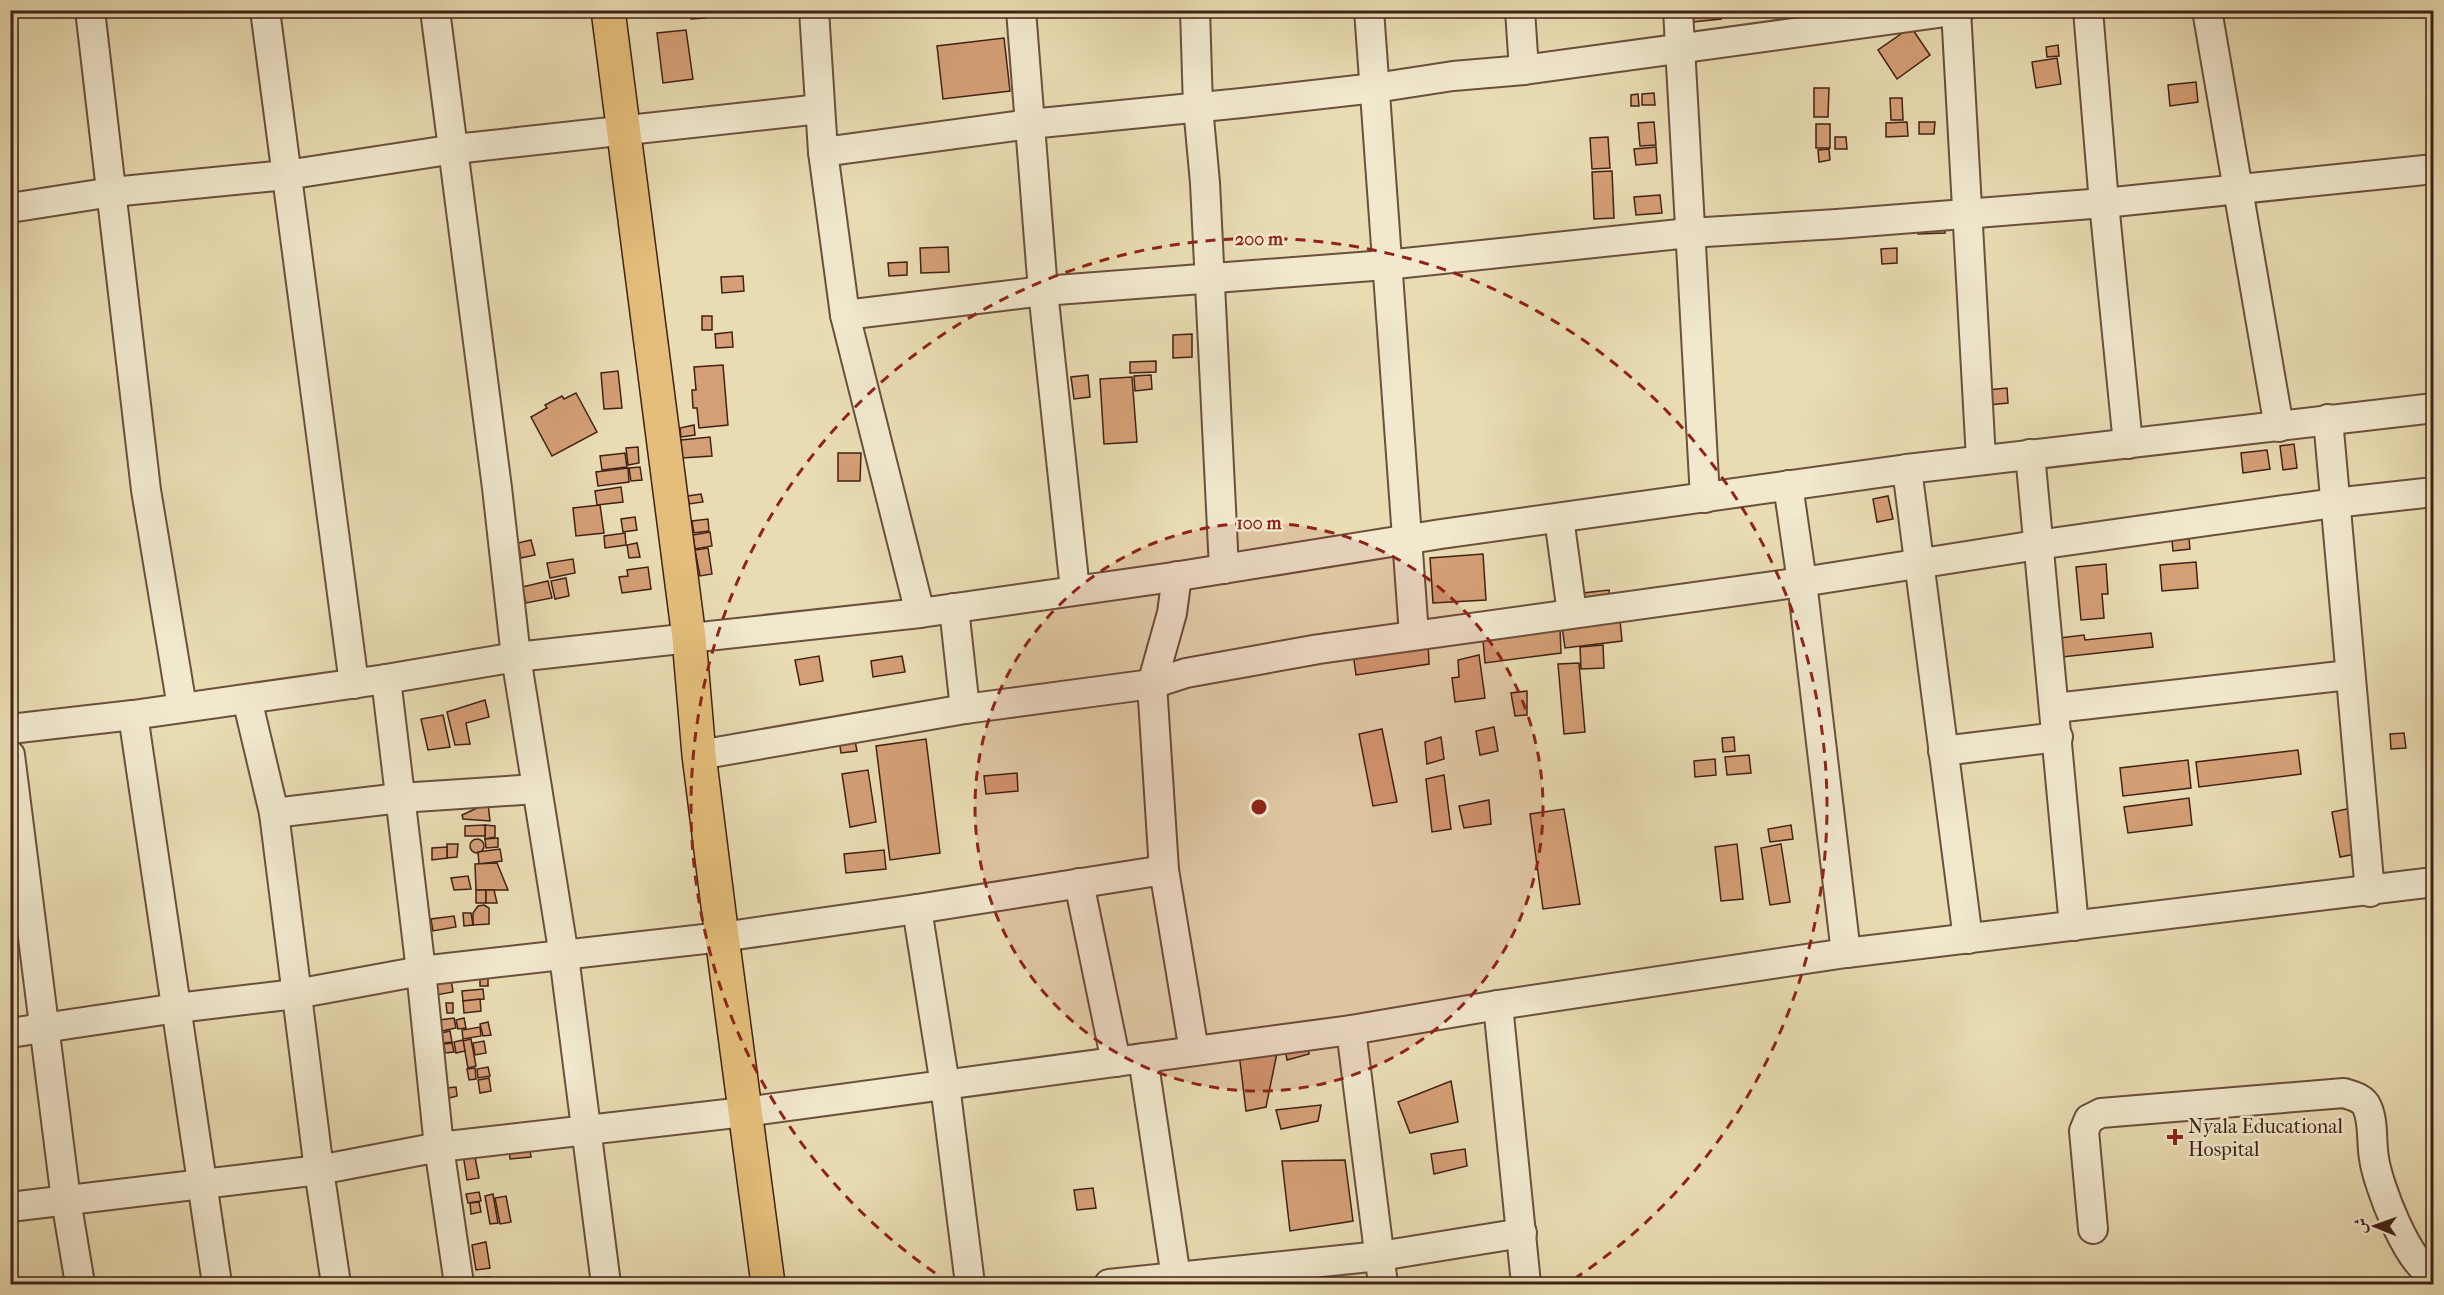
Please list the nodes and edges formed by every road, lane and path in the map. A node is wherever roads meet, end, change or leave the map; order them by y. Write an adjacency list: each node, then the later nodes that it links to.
1 (90, 10): 26 (street)
2 (265, 10): 24 (street)
3 (435, 10): 21 (street)
4 (608, 10): 20 (highway)
5 (814, 10): 18 (street)
6 (1021, 10): 19 (street)
7 (1195, 10): 17 (street)
8 (1369, 10): 16 (street)
9 (1520, 10): 15 (street)
10 (1678, 10): 14 (street)
11 (2088, 10): 27 (street)
12 (2207, 10): 25 (street)
13 (1958, 11): 14 (street); 29 (street)
14 (1680, 48): 15 (street); 30 (street)
15 (1524, 70): 16 (street)
16 (1375, 88): 17 (street); 31 (street)
17 (1198, 107): 19 (street); 32 (street)
18 (820, 109): 20 (street); 22 (street)
19 (1030, 124): 22 (street); 33 (street)
20 (623, 131): 21 (street); 58 (highway)
21 (455, 149): 24 (street); 59 (street)
22 (823, 152): 34 (street)
23 (2433, 169): 25 (street)
24 (286, 175): 26 (street); 62 (street)
25 (2237, 191): 27 (street); 37 (street)
26 (112, 192): 28 (street); 65 (street)
27 (2104, 203): 29 (street); 38 (street)
28 (10, 208)
29 (1966, 214): 30 (street); 40 (street)
30 (1689, 232): 31 (street); 44 (street)
31 (1386, 265): 32 (street); 47 (street)
32 (1210, 279): 33 (street); 50 (street)
33 (1042, 291): 34 (street); 53 (street)
34 (845, 315): 55 (street)
35 (2433, 408): 36 (street)
36 (2328, 419): 37 (street); 45 (street)
37 (2279, 427): 38 (street)
38 (2128, 444): 39 (street)
39 (2030, 454): 40 (street); 48 (street)
40 (1981, 459): 41 (street)
41 (1907, 469): 42 (street); 49 (street)
42 (1788, 484): 44 (street); 52 (street)
43 (2433, 492): 45 (street)
44 (1705, 498): 46 (street)
45 (2334, 503): 48 (street); 60 (street)
46 (1559, 518): 47 (street); 56 (street)
47 (1406, 541): 50 (street); 57 (street)
48 (2037, 544): 49 (street); 66 (street)
49 (1918, 563): 52 (street); 71 (street)
50 (1224, 569): 51 (street)
51 (1177, 576): 53 (street); 63 (street)
52 (1802, 582): 56 (street); 85 (street)
53 (1075, 590): 54 (street)
54 (954, 608): 55 (street); 67 (street)
55 (920, 613): 58 (street)
56 (1572, 613): 57 (street)
57 (1414, 635): 63 (street)
58 (688, 638): 59 (street); 73 (highway)
59 (516, 657): 61 (street); 74 (street)
60 (2349, 675): 66 (street); 80 (street)
61 (386, 679): 62 (street); 75 (street)
62 (354, 684): 64 (street)
63 (1152, 684): 67 (street); 77 (street)
64 (247, 699): 65 (street); 76 (street)
65 (182, 708): 68 (street)
66 (2055, 708): 70 (street)
67 (965, 709): 73 (street)
68 (133, 715): 69 (street); 90 (street)
69 (10, 729)
70 (2058, 737): 71 (street); 82 (street)
71 (1943, 751): 84 (street)
72 (10, 755): 91 (street)
73 (699, 755): 83 (highway)
74 (537, 789): 75 (street); 86 (street)
75 (400, 798): 76 (street); 87 (street)
76 (274, 813): 88 (street)
77 (1164, 870): 79 (street); 94 (street)
78 (2433, 882): 80 (street)
79 (1079, 883): 81 (street); 95 (street)
80 (2370, 891): 82 (street)
81 (917, 909): 83 (street); 96 (street)
82 (2074, 926): 84 (street)
83 (722, 937): 86 (street); 97 (highway)
84 (1968, 939): 85 (street)
85 (1846, 953): 89 (street)
86 (564, 956): 87 (street); 98 (street)
87 (421, 971): 88 (street); 99 (street)
88 (296, 994): 90 (street); 100 (street)
89 (1498, 1005): 92 (street); 105 (street)
90 (177, 1008): 91 (street); 101 (street)
91 (46, 1028): 93 (street); 102 (street)
92 (1351, 1030): 94 (street); 106 (street)
93 (10, 1033)
94 (1194, 1051): 95 (street)
95 (1129, 1060): 96 (street); 108 (street)
96 (945, 1084): 97 (street); 115 (street)
97 (744, 1112): 98 (street); 114 (highway)
98 (586, 1130): 99 (street); 113 (street)
99 (439, 1147): 100 (street); 112 (street)
100 (319, 1170): 101 (street); 111 (street)
101 (204, 1184): 102 (street); 110 (street)
102 (66, 1200): 103 (street); 109 (street)
103 (10, 1207)
104 (2093, 1228): 107 (street)
105 (1522, 1233): 106 (street); 118 (street)
106 (1380, 1256): 108 (street); 117 (street)
107 (2433, 1275)
108 (1176, 1281): 116 (street)
109 (80, 1284)
110 (217, 1284)
111 (336, 1284)
112 (459, 1284)
113 (606, 1284)
114 (768, 1284)
115 (970, 1284)
116 (1109, 1284)
117 (1383, 1284)
118 (1526, 1284)

